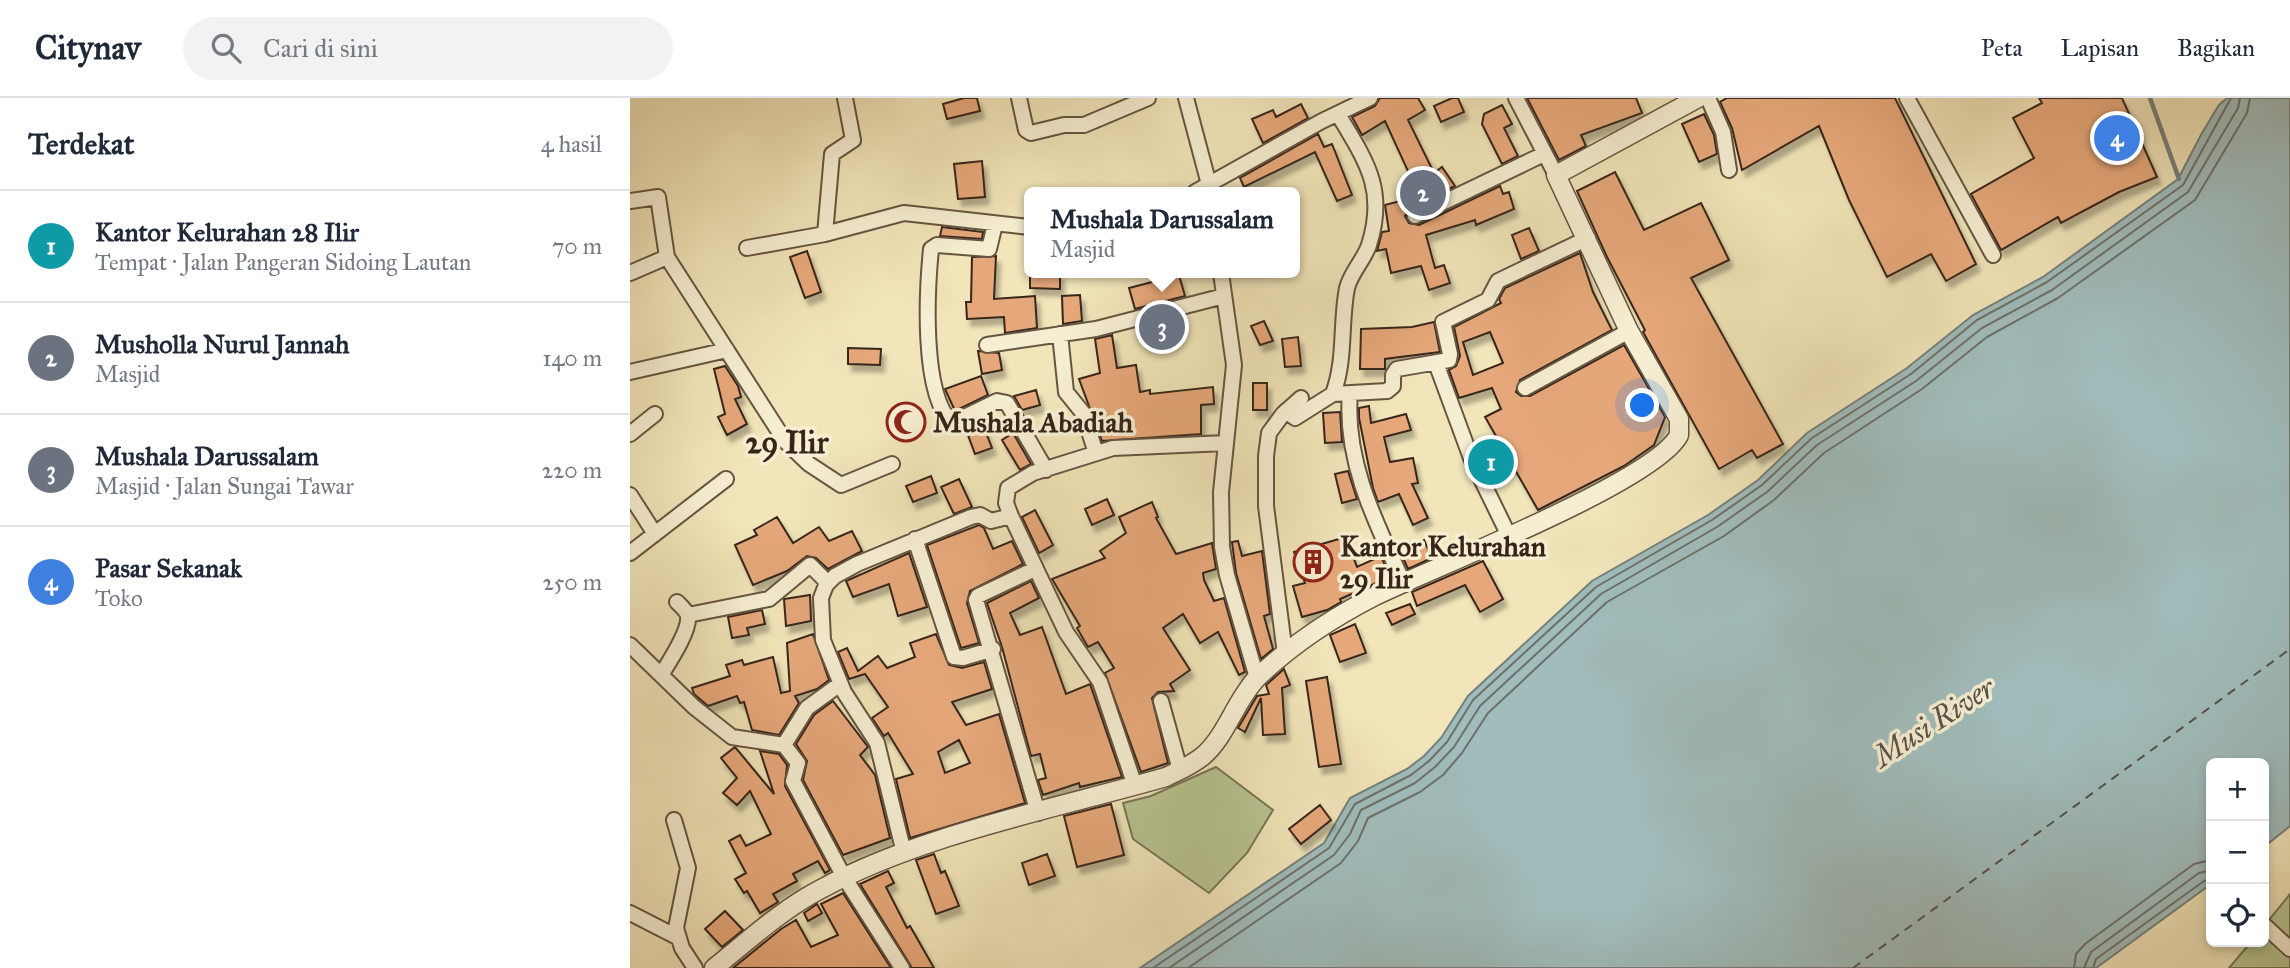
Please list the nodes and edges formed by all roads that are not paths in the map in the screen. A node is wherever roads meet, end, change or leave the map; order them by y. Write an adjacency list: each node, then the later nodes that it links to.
1 (845, 98): 20 (street)
2 (1019, 98): 3 (street)
3 (1148, 98)
4 (1186, 98): 14 (street)
5 (1370, 98): 10 (street)
6 (1698, 98): 13 (street)
7 (1708, 98): 12 (street)
8 (1907, 98): 23 (street)
9 (1516, 99): 11 (street)
10 (1332, 117): 15 (street); 36 (street)
11 (1544, 154): 13 (street); 17 (street)
12 (1729, 170)
13 (1556, 175): 21 (street)
14 (1210, 187)
15 (1214, 187)
16 (630, 201): 24 (street)
17 (1415, 216)
18 (995, 224): 19 (street); 20 (street); 44 (street)
19 (1024, 227)
20 (825, 234): 22 (street)
21 (1588, 238): 28 (street); 32 (street)
22 (747, 248)
23 (1993, 255)
24 (667, 257): 25 (street); 31 (street)
25 (630, 273)
26 (1222, 278): 27 (street)
27 (1224, 296): 29 (street); 41 (street)
28 (1629, 331): 34 (street); 49 (street)
29 (1060, 334): 30 (street); 42 (street)
30 (987, 345)
31 (727, 350): 33 (street); 43 (street)
32 (1436, 363): 35 (street); 49 (street)
33 (630, 372)
34 (1525, 388)
35 (1350, 393): 36 (street); 54 (street)
36 (1333, 394): 39 (street)
37 (1301, 398): 39 (street)
38 (655, 414): 40 (street)
39 (1289, 414): 59 (street)
40 (630, 434)
41 (1226, 443): 42 (street); 61 (street)
42 (1096, 453): 44 (street)
43 (892, 464)
44 (1046, 470): 47 (street)
45 (726, 479): 48 (street)
46 (630, 495): 48 (street)
47 (1011, 516): 50 (street); 52 (street)
48 (655, 534): 51 (street)
49 (1509, 536): 54 (street)
50 (915, 540): 53 (street); 58 (street)
51 (630, 553)
52 (1035, 569): 58 (street); 66 (street)
53 (828, 583): 56 (street); 62 (street)
54 (1404, 584): 59 (street)
55 (677, 602): 56 (street)
56 (688, 615): 60 (street)
57 (630, 645): 60 (street)
58 (993, 649): 67 (street)
59 (1288, 651): 61 (street)
60 (661, 675): 64 (street)
61 (1257, 678): 65 (street)
62 (840, 684): 64 (street); 69 (street)
63 (1161, 701): 65 (street)
64 (784, 745): 70 (street)
65 (1180, 770): 66 (street)
66 (1135, 786): 67 (street)
67 (1038, 813): 69 (street)
68 (674, 820): 73 (street)
69 (904, 853): 70 (street)
70 (844, 877): 76 (street); 77 (street)
71 (630, 913): 73 (street)
72 (2269, 930): 74 (street)
73 (677, 937): 75 (street)
74 (2290, 949)
75 (695, 968)
76 (714, 968)
77 (902, 968)

